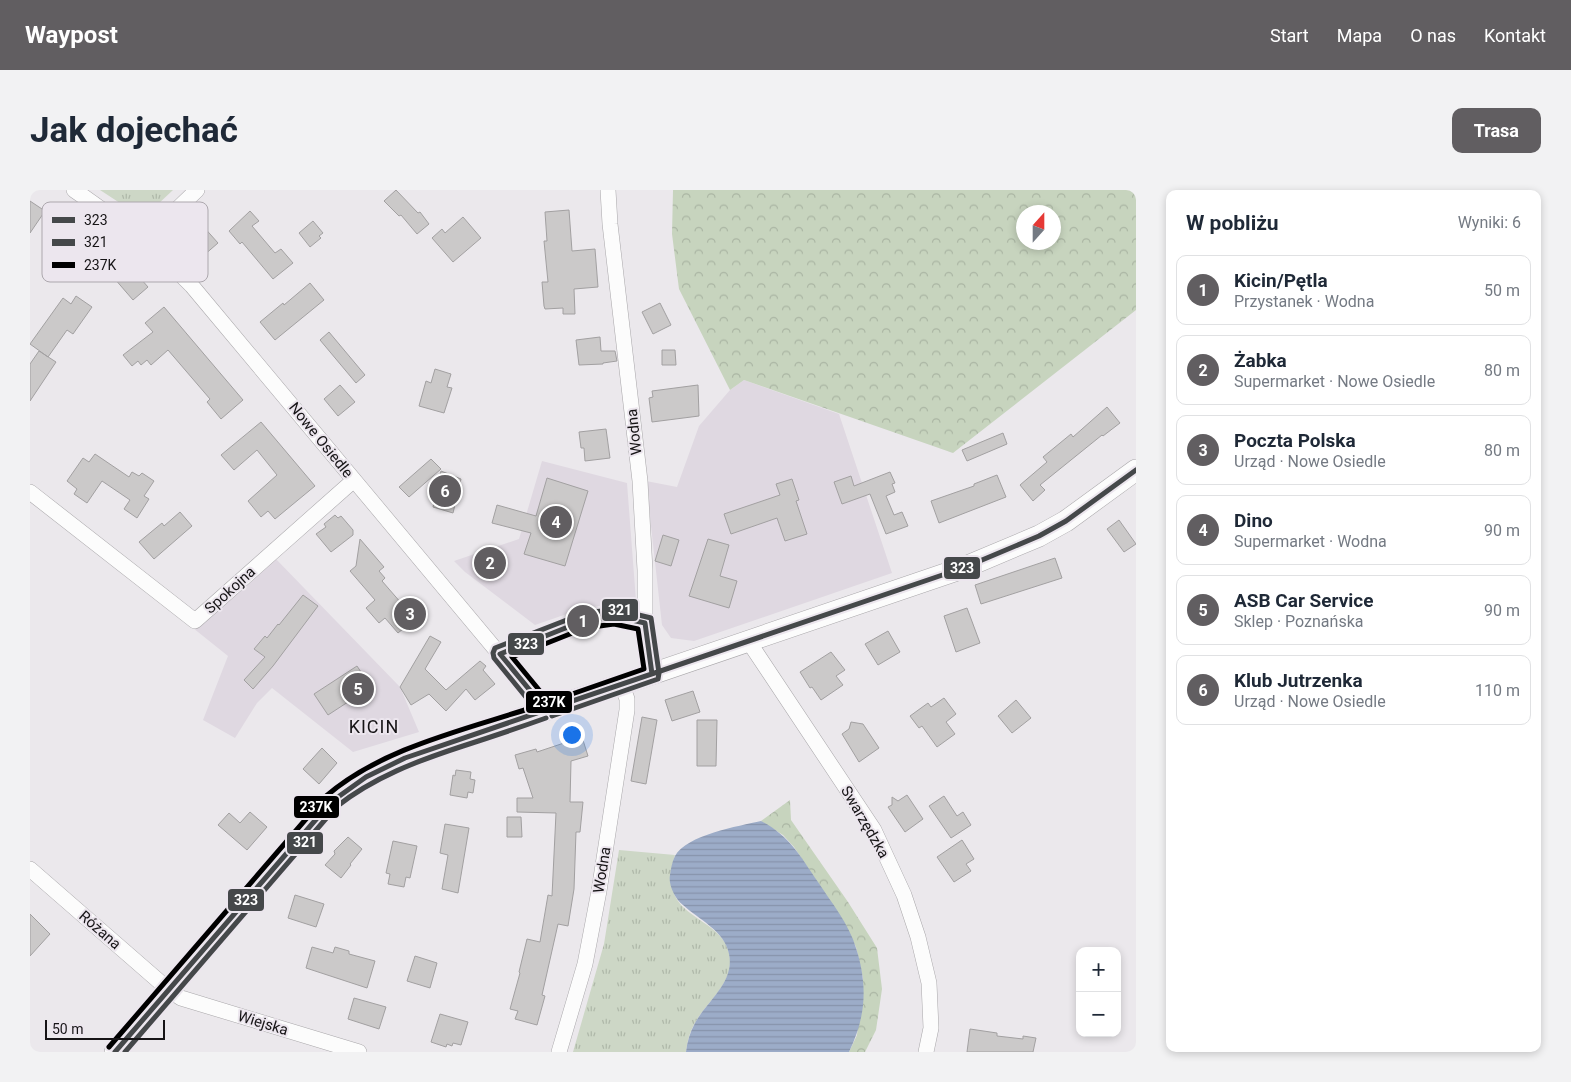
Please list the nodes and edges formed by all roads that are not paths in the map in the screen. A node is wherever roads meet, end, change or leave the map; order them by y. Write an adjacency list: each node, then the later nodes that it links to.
1 (74, 190): 4 (street, Nowe Osiedle)
2 (197, 190): 5 (street)
3 (608, 190): 10 (street, Wodna)
4 (92, 202)
5 (185, 202)
6 (188, 282): 8 (street, Nowe Osiedle)
7 (1136, 470): 11 (street)
8 (354, 480): 9 (street, Spokojna); 12 (street, Nowe Osiedle)
9 (30, 492)
10 (645, 622): 12 (street); 13 (street, Wodna)
11 (749, 642): 13 (street); 21 (street, Swarzędzka)
12 (500, 654): 15 (street, Nowe Osiedle)
13 (652, 674): 14 (street)
14 (622, 685): 15 (street); 20 (street, Wodna)
15 (547, 710): 17 (street)
16 (30, 869): 17 (street, Różana)
17 (169, 990): 18 (street); 19 (street, Wiejska)
18 (115, 1052)
19 (359, 1052)
20 (559, 1052)
21 (926, 1052)

